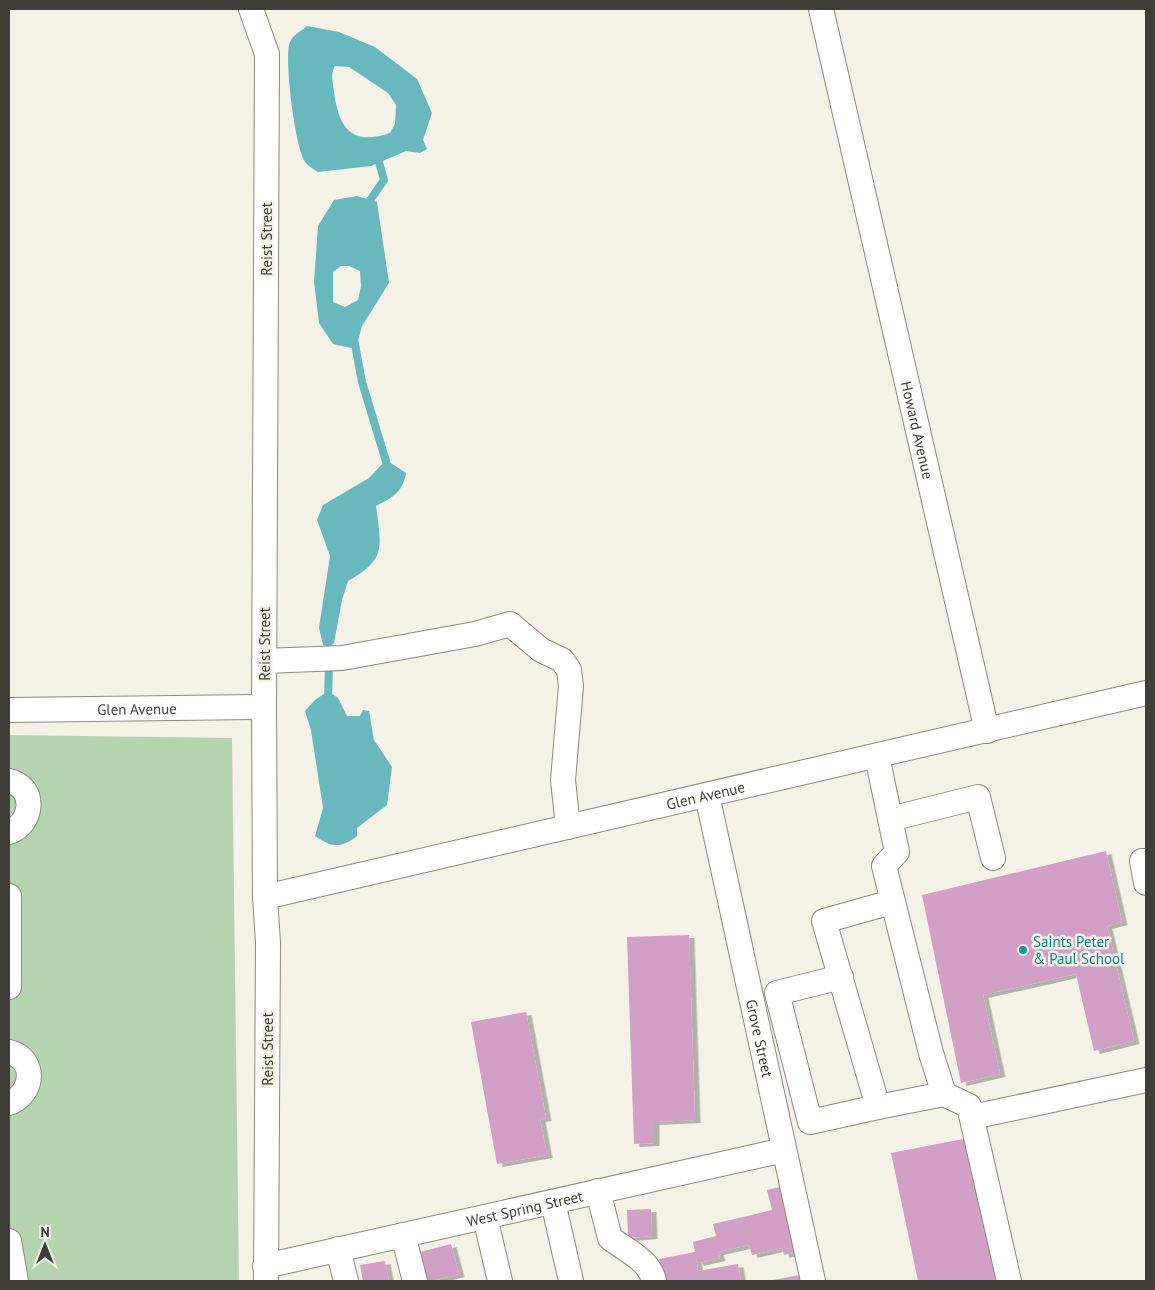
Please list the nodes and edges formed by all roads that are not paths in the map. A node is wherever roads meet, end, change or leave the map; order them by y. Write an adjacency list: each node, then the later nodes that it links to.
1 (251, 9): 3 (street, Reist Street)
2 (821, 9): 7 (street, Howard Avenue)
3 (264, 661): 5 (street, Reist Street); 12 (street)
4 (1146, 693): 7 (street, Glen Avenue)
5 (264, 706): 6 (street, Glen Avenue); 18 (street, Reist Street)
6 (9, 710)
7 (987, 731): 8 (street, Glen Avenue)
8 (877, 756): 10 (street, Glen Avenue); 11 (street)
9 (9, 781): 13 (street)
10 (707, 795): 12 (street, Glen Avenue); 28 (street, Grove Street)
11 (890, 819): 14 (street); 19 (street)
12 (568, 827): 18 (street, Glen Avenue)
13 (9, 832)
14 (993, 858)
15 (1146, 860): 16 (street)
16 (1146, 883)
17 (9, 896): 21 (street)
18 (265, 897): 35 (street, Reist Street)
19 (892, 902): 20 (street); 24 (street)
20 (840, 977): 26 (street); 26 (street)
21 (9, 987)
22 (9, 1052): 25 (street)
23 (1146, 1080): 27 (street)
24 (944, 1094): 26 (street); 27 (street)
25 (9, 1103)
26 (878, 1107)
27 (972, 1117): 43 (street)
28 (784, 1150): 29 (street, West Spring Street); 42 (street, Grove Street)
29 (598, 1192): 30 (street, West Spring Street); 41 (street)
30 (552, 1202): 31 (street, West Spring Street); 40 (street)
31 (485, 1217): 32 (street, West Spring Street); 39 (street)
32 (403, 1235): 34 (street, West Spring Street); 38 (street)
33 (9, 1241): 36 (street)
34 (338, 1250): 35 (street, West Spring Street); 37 (street)
35 (266, 1274)
36 (16, 1281)
37 (346, 1281)
38 (415, 1281)
39 (500, 1281)
40 (571, 1281)
41 (654, 1281)
42 (813, 1281)
43 (1009, 1281)

